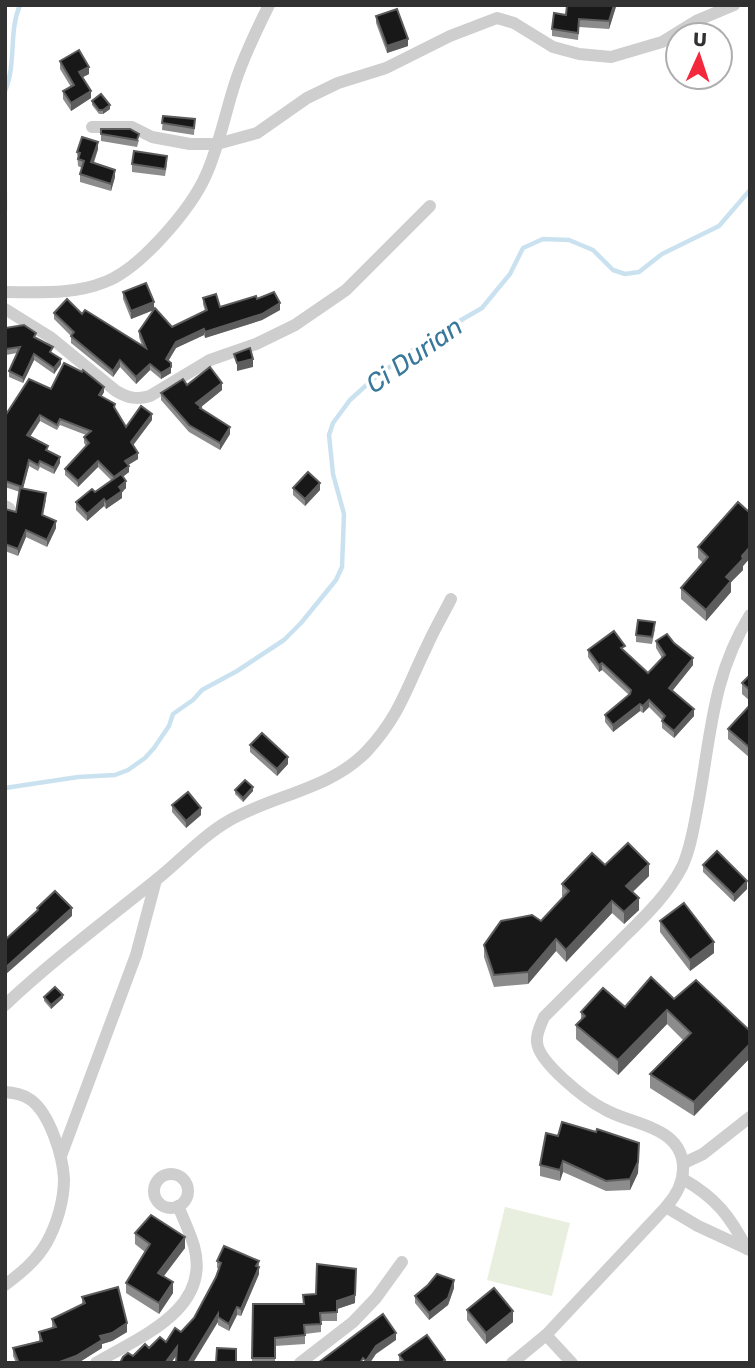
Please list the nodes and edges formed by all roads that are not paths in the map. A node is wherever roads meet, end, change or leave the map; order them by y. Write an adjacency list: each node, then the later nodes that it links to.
1 (269, 5): 4 (street)
2 (734, 5): 4 (street)
3 (92, 127): 4 (street)
4 (217, 144): 6 (street)
5 (430, 206): 7 (street)
6 (5, 292)
7 (5, 309)
8 (451, 599): 10 (street)
9 (750, 615): 15 (street)
10 (156, 880): 11 (street); 14 (street)
11 (5, 1005)
12 (5, 1092): 14 (street)
13 (750, 1117): 15 (street)
14 (61, 1156): 21 (street)
15 (684, 1163): 16 (street)
16 (683, 1179): 18 (street); 19 (street)
17 (178, 1206): 23 (street)
18 (666, 1208): 19 (street); 22 (street)
19 (749, 1249)
20 (402, 1262): 24 (street)
21 (5, 1285)
22 (546, 1335): 25 (street); 26 (street)
23 (96, 1363)
24 (300, 1363)
25 (512, 1363)
26 (572, 1363)

